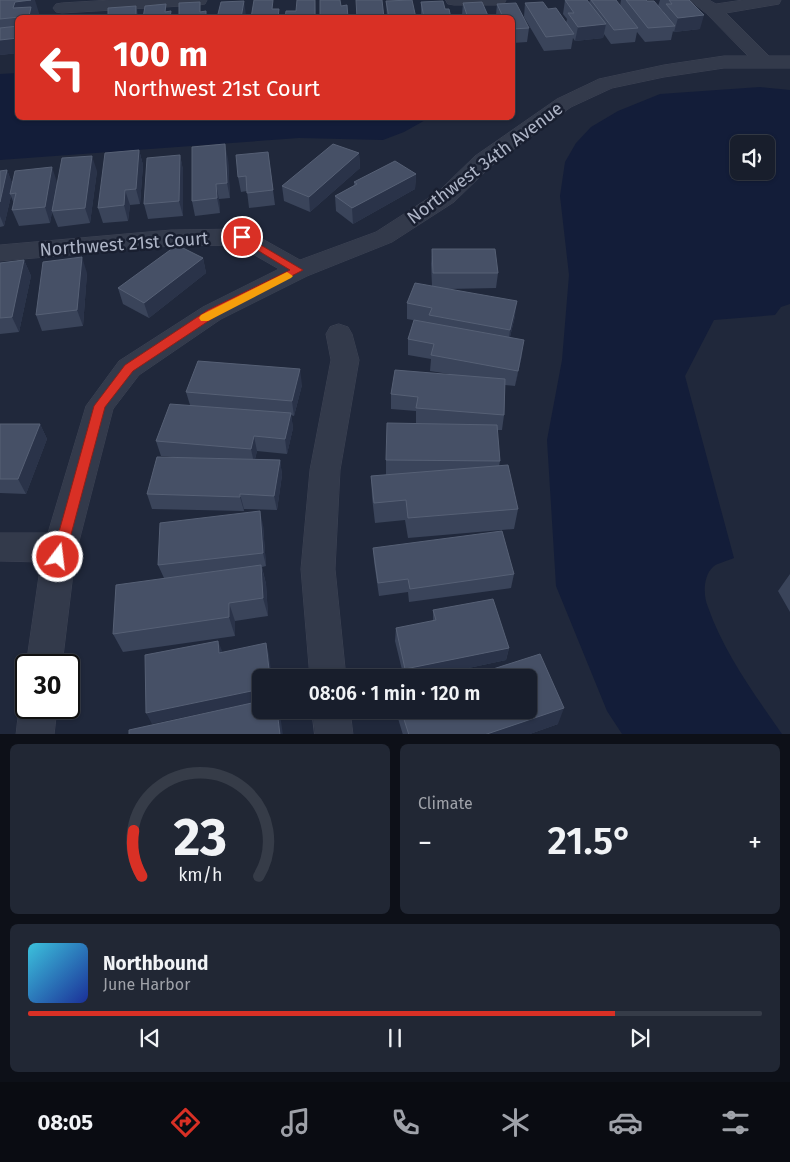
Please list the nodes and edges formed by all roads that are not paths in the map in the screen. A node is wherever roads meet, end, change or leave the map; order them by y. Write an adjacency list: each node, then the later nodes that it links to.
1 (199, 0): 6 (street)
2 (454, 0): 3 (street)
3 (498, 0)
4 (698, 0): 7 (street)
5 (773, 0): 7 (street)
6 (61, 9)
7 (713, 10): 8 (street)
8 (764, 61): 9 (street); 11 (street, Northwest 34th Avenue)
9 (790, 62)
10 (0, 254): 11 (street, Northwest 21st Court)
11 (298, 270): 14 (street, Northwest 34th Avenue)
12 (339, 334): 16 (street)
13 (0, 547): 14 (street)
14 (61, 548): 15 (street, Northwest 34th Avenue)
15 (46, 654)
16 (327, 669)
17 (37, 719): 19 (street)
18 (332, 719): 20 (street)
19 (35, 734)
20 (334, 734)

